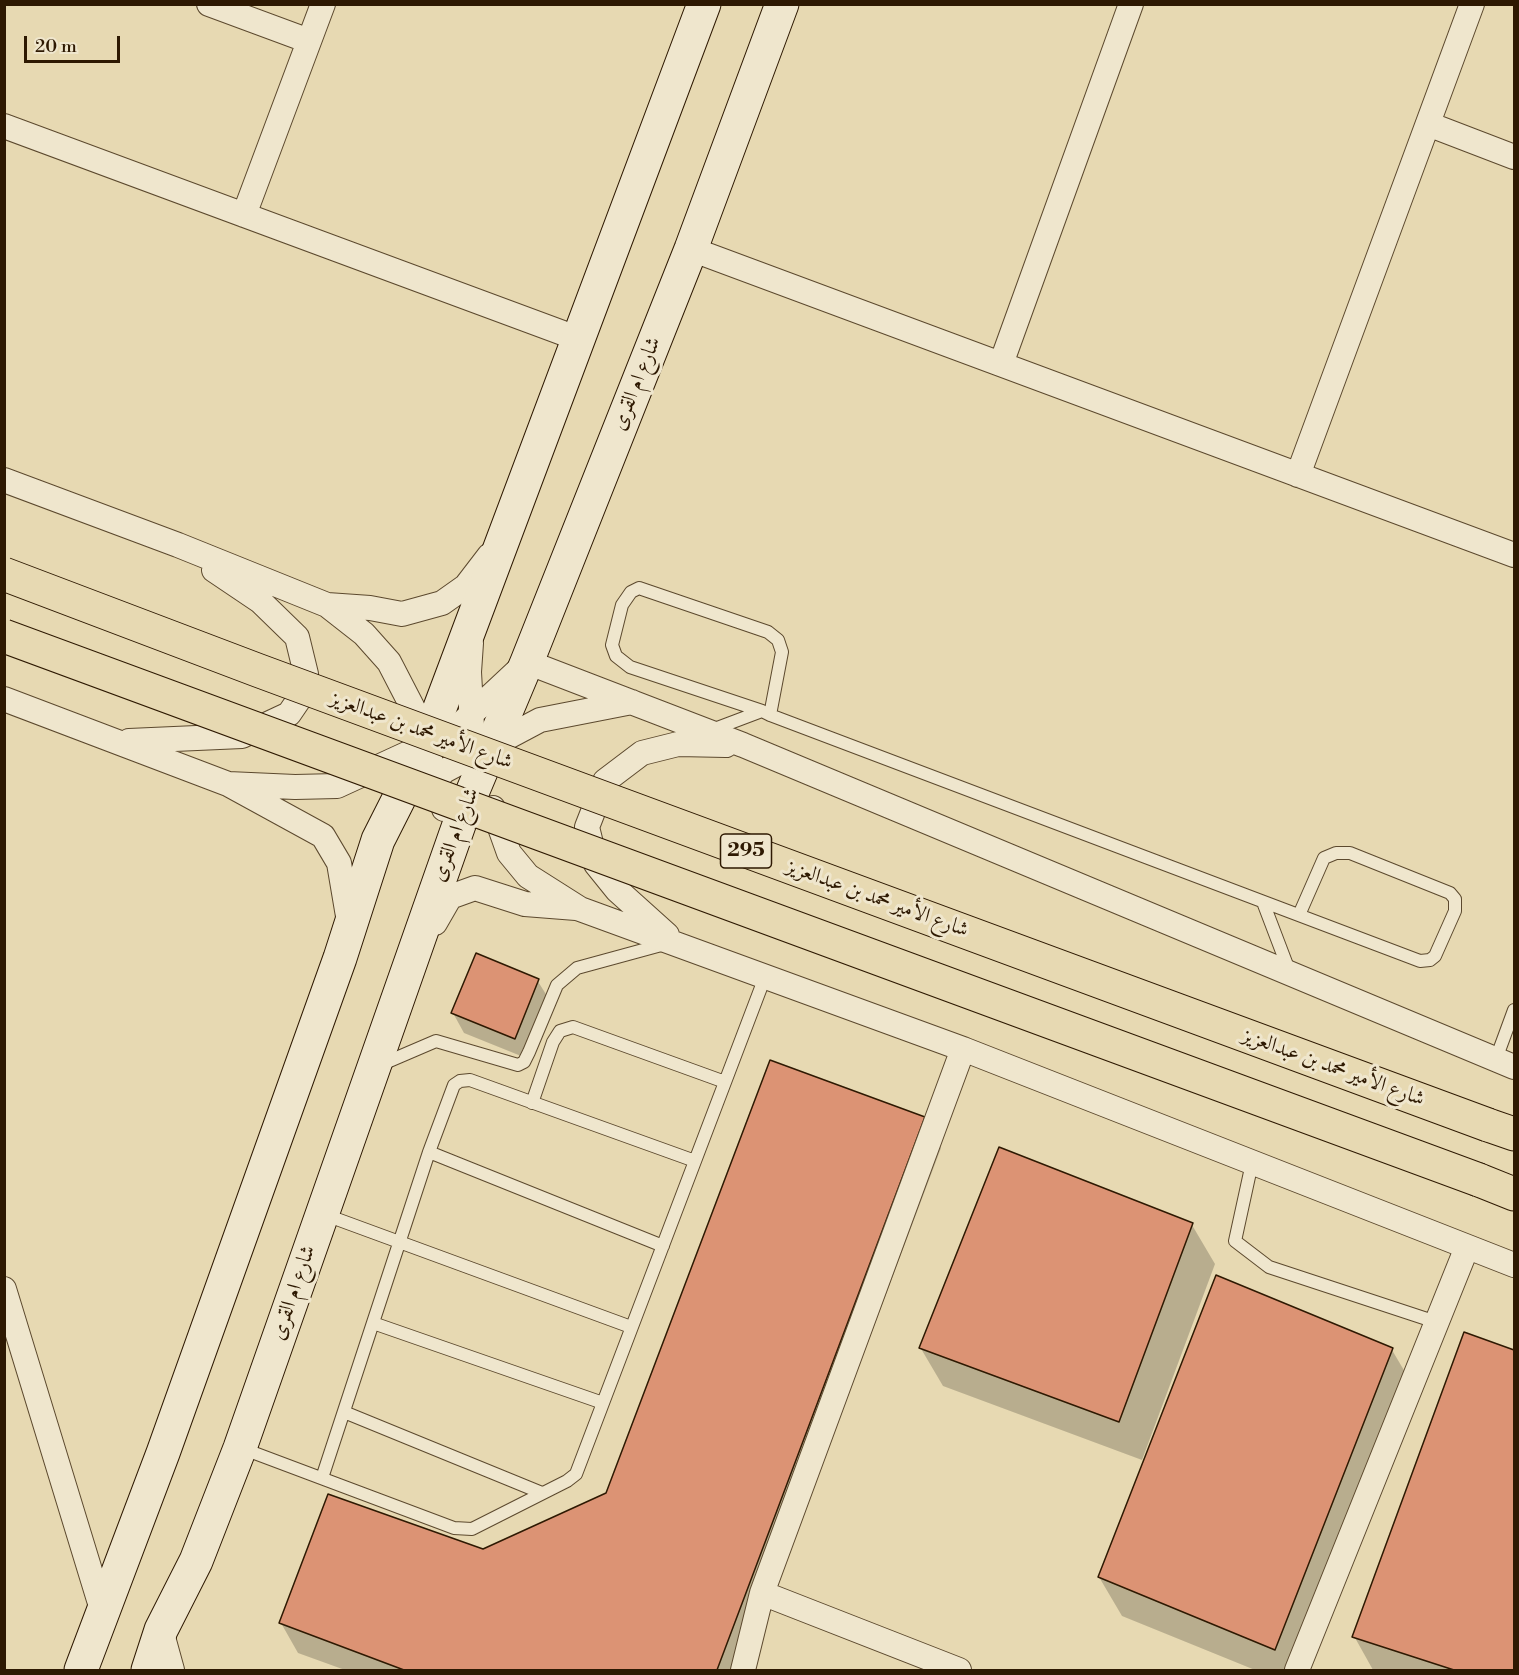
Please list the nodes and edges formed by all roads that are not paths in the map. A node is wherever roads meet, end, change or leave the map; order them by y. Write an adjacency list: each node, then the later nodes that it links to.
1 (209, 4): 7 (street)
2 (323, 4): 7 (street)
3 (704, 4): 13 (main road)
4 (782, 4): 12 (main road, شارع ام القرى)
5 (1131, 4): 14 (street)
6 (1472, 4): 8 (street)
7 (309, 41): 11 (street)
8 (1428, 123): 10 (street); 15 (street)
9 (4, 126): 11 (street)
10 (1515, 157)
11 (244, 215): 13 (street)
12 (690, 249): 14 (street); 24 (main road, شارع ام القرى)
13 (579, 339): 17 (main road)
14 (1001, 364): 15 (street)
15 (1298, 475): 19 (street)
16 (4, 480): 18 (street)
17 (506, 534): 21 (street); 22 (main road)
18 (178, 545): 21 (street); 30 (street)
19 (1515, 555)
20 (4, 574): 52 (main road, شارع الأمير محمد بن عبدالعزيز / 295, bridge)
21 (327, 605): 31 (street)
22 (472, 626): 28 (street); 31 (main road)
23 (4, 636): 56 (main road, 295, bridge)
24 (527, 662): 26 (street); 28 (street); 33 (main road, شارع ام القرى)
25 (4, 699): 30 (street)
26 (632, 702): 29 (street); 33 (street)
27 (766, 713): 27 (lane); 29 (lane); 38 (lane)
28 (471, 715): 31 (street); 33 (street)
29 (708, 732): 32 (street)
30 (118, 741): 35 (street)
31 (426, 745): 34 (street); 35 (street); 36 (main road)
32 (743, 745): 41 (street); 43 (street)
33 (484, 756): 34 (street); 37 (main road, شارع ام القرى); 39 (street)
34 (436, 779): 36 (street); 37 (street)
35 (228, 784): 42 (street)
36 (378, 840): 42 (main road)
37 (447, 857): 45 (main road, شارع ام القرى)
38 (1263, 902): 40 (lane); 43 (lane)
39 (580, 909): 41 (street); 45 (street)
40 (1299, 915): 40 (lane)
41 (673, 943): 44 (street); 49 (lane)
42 (340, 958): 72 (main road)
43 (1291, 974): 48 (street)
44 (765, 977): 47 (street); 50 (lane)
45 (404, 980): 49 (main road, شارع ام القرى)
46 (1515, 1010): 48 (lane)
47 (963, 1050): 55 (street); 71 (street)
48 (1505, 1063)
49 (373, 1068): 57 (main road, شارع ام القرى)
50 (725, 1082): 51 (lane); 54 (lane)
51 (532, 1103): 53 (lane); 54 (lane)
52 (1502, 1130)
53 (429, 1152): 58 (lane); 59 (lane)
54 (695, 1161): 59 (lane)
55 (1252, 1163): 60 (street); 63 (lane)
56 (1515, 1194)
57 (322, 1213): 58 (lane); 68 (main road, شارع ام القرى)
58 (400, 1241): 64 (lane); 65 (lane)
59 (663, 1246): 65 (lane)
60 (1467, 1247): 61 (street); 63 (street)
61 (1515, 1265)
62 (4, 1289): 72 (street)
63 (1436, 1322): 79 (street)
64 (373, 1323): 66 (lane); 67 (lane)
65 (632, 1327): 66 (lane)
66 (603, 1403): 70 (lane)
67 (344, 1412): 69 (lane); 70 (lane)
68 (240, 1448): 69 (lane); 73 (main road, شارع ام القرى)
69 (322, 1478): 70 (lane)
70 (542, 1493)
71 (762, 1593): 77 (street); 78 (street)
72 (103, 1612): 74 (main road)
73 (161, 1630): 75 (main road, شارع ام القرى); 76 (street)
74 (81, 1671)
75 (148, 1671)
76 (172, 1671)
77 (743, 1671)
78 (959, 1671)
79 (1297, 1671)

